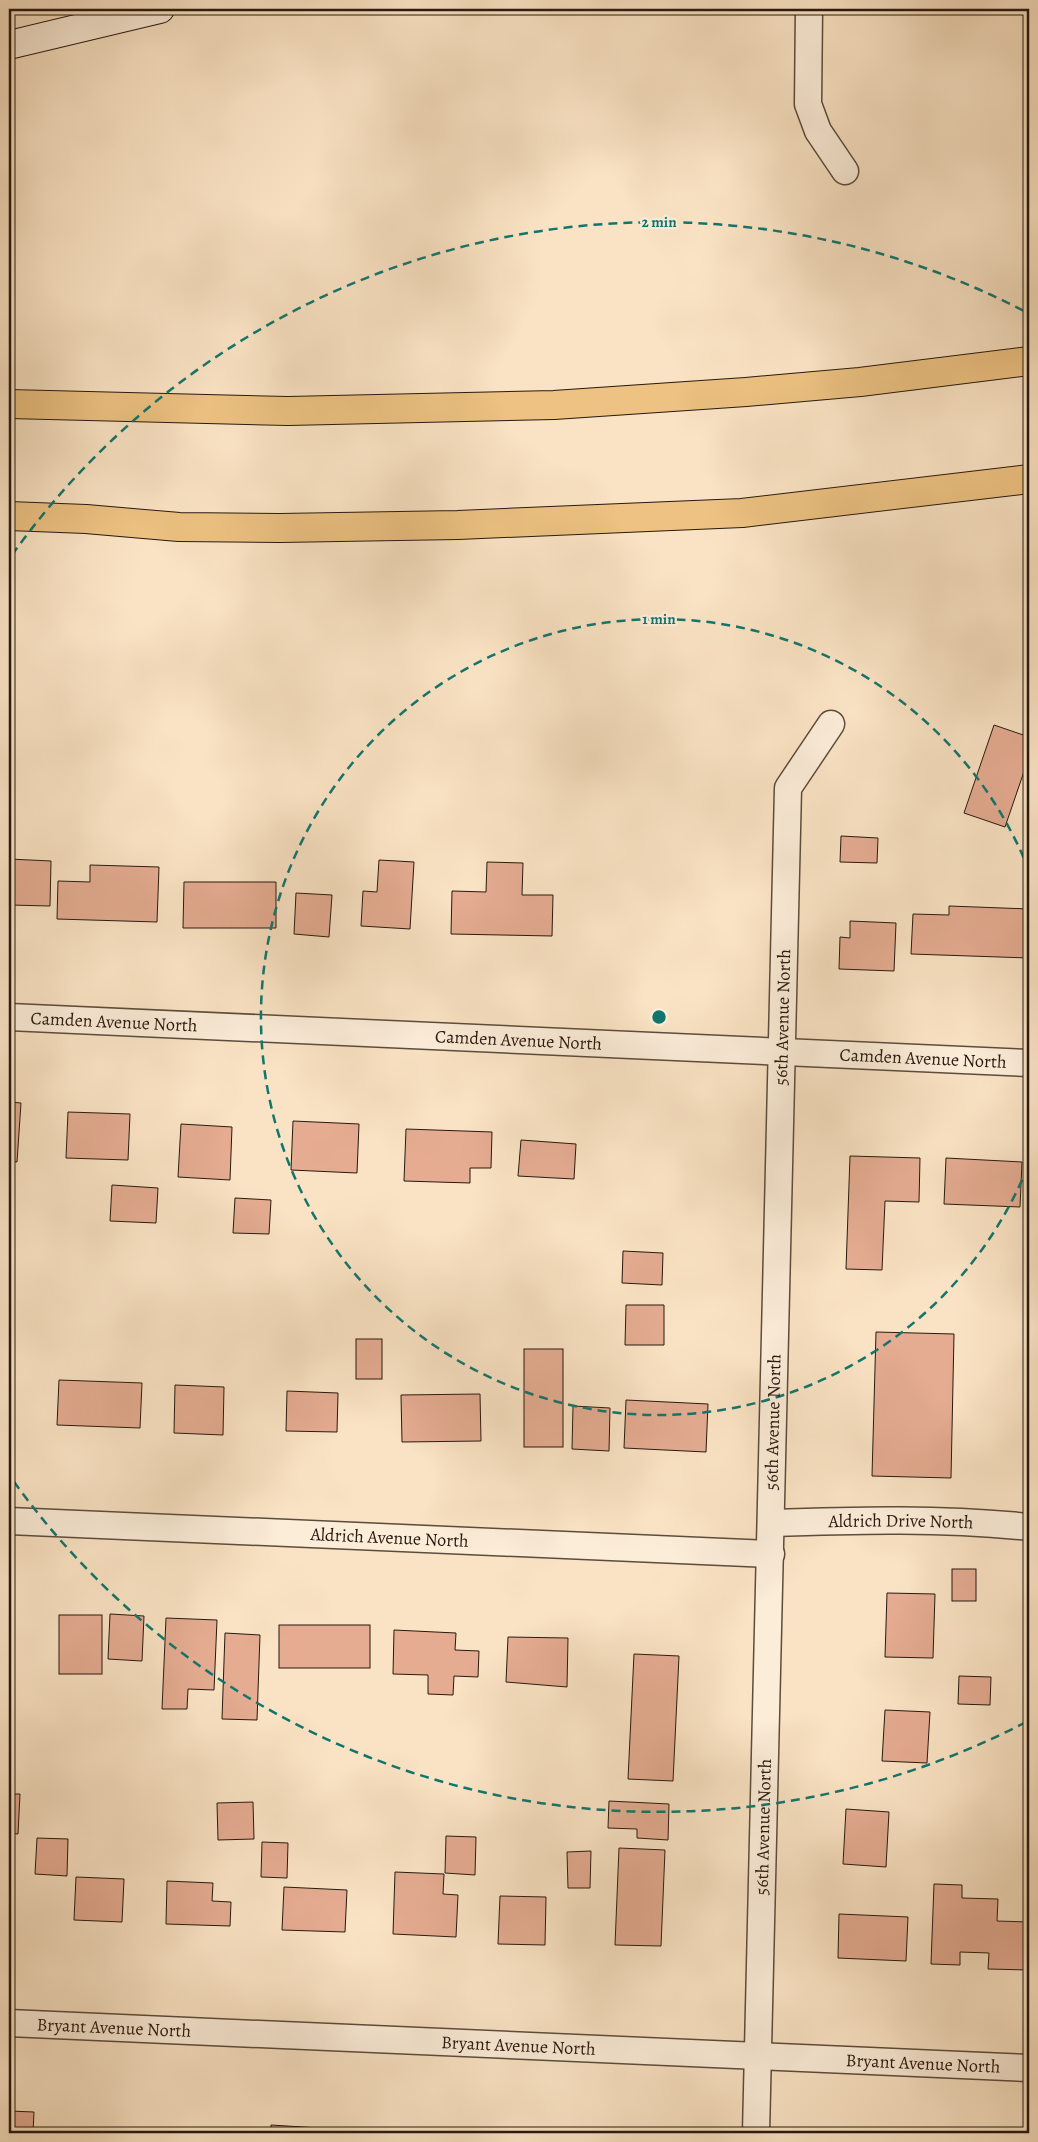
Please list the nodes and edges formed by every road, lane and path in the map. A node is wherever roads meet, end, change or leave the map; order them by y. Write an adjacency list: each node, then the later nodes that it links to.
1 (160, 9): 3 (street)
2 (809, 9): 4 (street)
3 (9, 45)
4 (845, 171)
5 (1029, 360): 6 (highway)
6 (9, 404)
7 (1029, 479): 8 (highway)
8 (9, 516)
9 (831, 724): 11 (street, 56th Avenue North)
10 (9, 1017): 11 (street, Camden Avenue North)
11 (781, 1052): 12 (street, Camden Avenue North); 14 (street, 56th Avenue North)
12 (1029, 1063)
13 (9, 1521): 16 (street, Aldrich Avenue North)
14 (772, 1523): 15 (street, Aldrich Drive North); 16 (street, 56th Avenue North)
15 (1029, 1528)
16 (771, 1554): 18 (street, 56th Avenue North)
17 (9, 2023): 18 (street, Bryant Avenue North)
18 (758, 2056): 19 (street, Bryant Avenue North); 20 (street, 56th Avenue North)
19 (1029, 2068)
20 (756, 2133)

